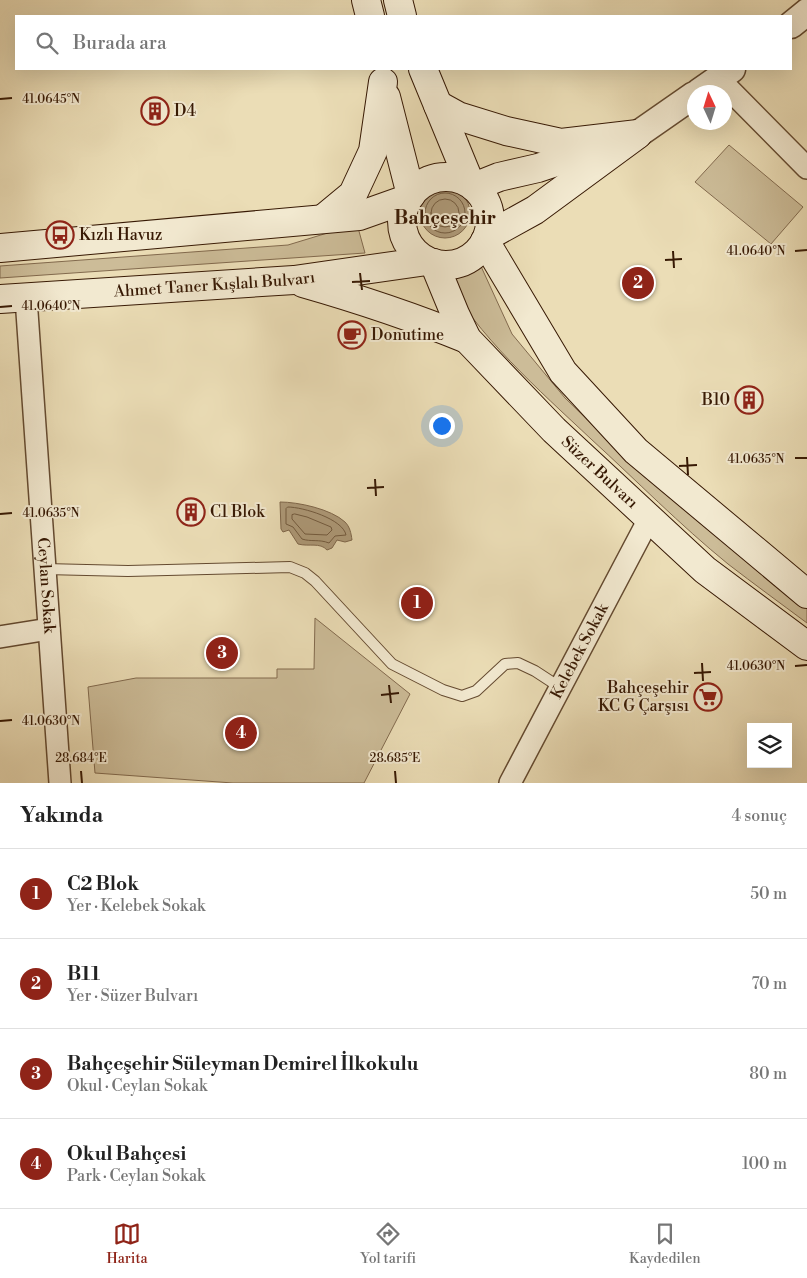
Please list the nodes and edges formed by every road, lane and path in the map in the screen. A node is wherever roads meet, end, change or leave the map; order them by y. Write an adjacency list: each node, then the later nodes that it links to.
1 (366, 0): 4 (main road)
2 (398, 0): 5 (main road)
3 (807, 12): 6 (street)
4 (370, 15)
5 (402, 15)
6 (792, 24)
7 (423, 70): 11 (main road)
8 (382, 76): 15 (main road); 16 (main road)
9 (716, 80): 13 (street)
10 (687, 100): 12 (street)
11 (438, 105): 12 (main road); 14 (main road)
12 (638, 134): 14 (main road); 17 (main road)
13 (807, 168)
14 (472, 185): 15 (main road); 17 (main road)
15 (409, 197): 16 (main road); 19 (main road)
16 (324, 218): 18 (main road)
17 (487, 238): 19 (main road); 25 (main road)
18 (0, 248)
19 (431, 262): 20 (main road, Ahmet Taner Kışlalı Bulvarı); 22 (main road, Süzer Bulvarı)
20 (294, 280): 21 (main road, Ahmet Taner Kışlalı Bulvarı); 22 (main road)
21 (13, 299): 24 (street, Ceylan Sokak)
22 (467, 339): 23 (main road, Süzer Bulvarı)
23 (650, 519): 28 (main road, Süzer Bulvarı); 29 (street, Kelebek Sokak)
24 (45, 569): 26 (street, Ceylan Sokak); 29 (lane)
25 (807, 594)
26 (49, 629): 27 (street); 30 (street, Ceylan Sokak)
27 (0, 637)
28 (807, 646)
29 (561, 688): 31 (street, Kelebek Sokak)
30 (60, 783)
31 (510, 783)

